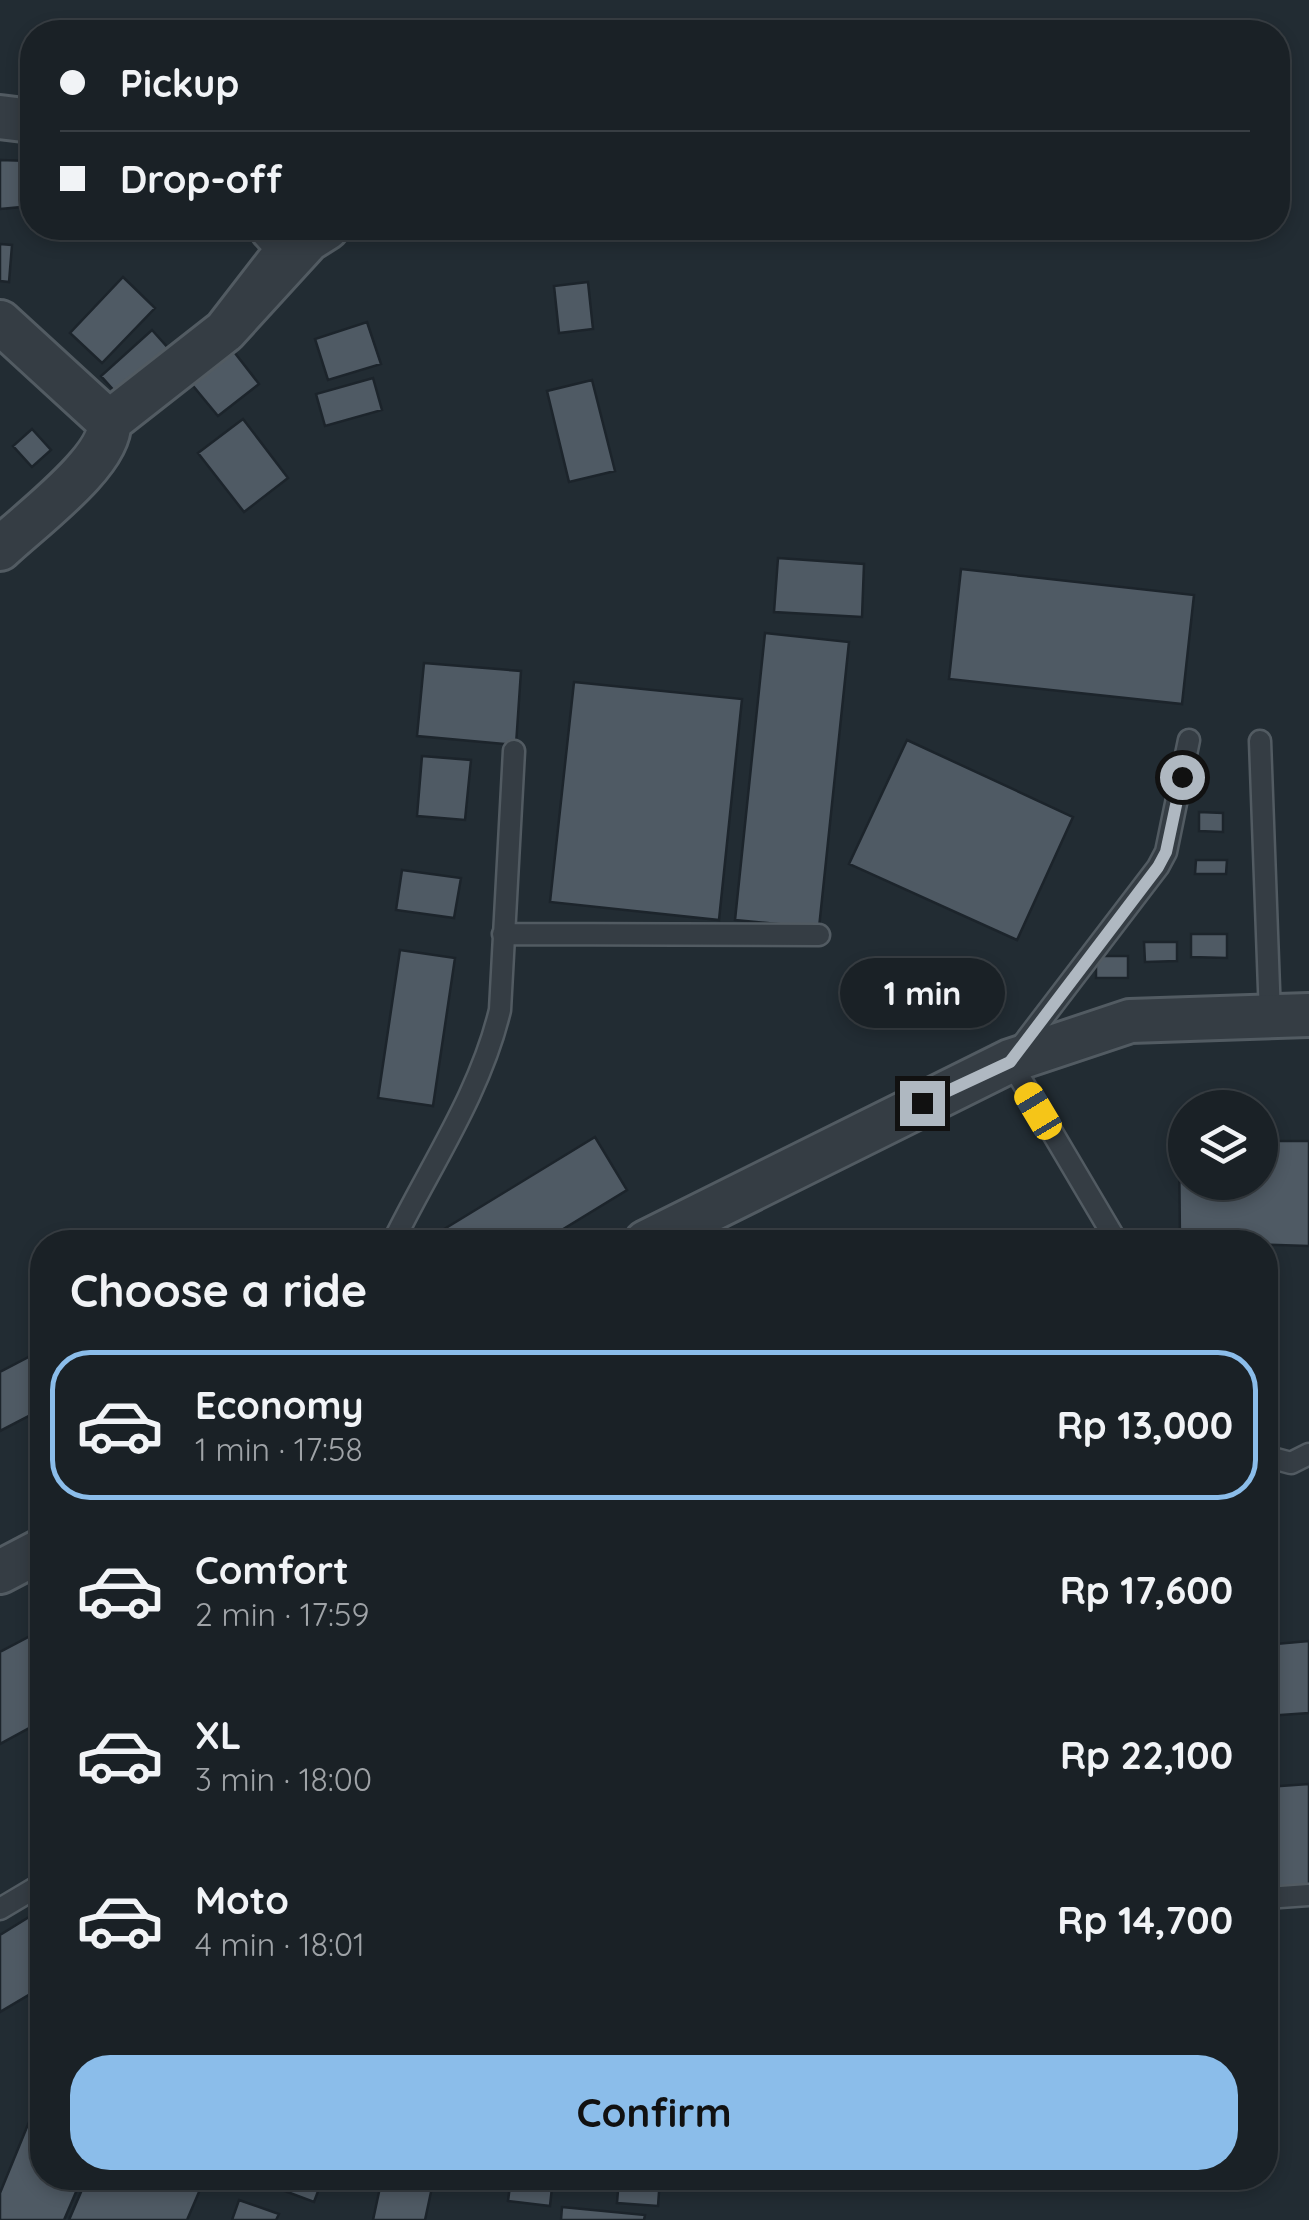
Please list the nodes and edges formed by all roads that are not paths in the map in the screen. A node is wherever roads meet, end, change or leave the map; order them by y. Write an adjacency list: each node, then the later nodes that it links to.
1 (284, 240): 4 (street)
2 (308, 240): 4 (street)
3 (0, 322): 5 (street)
4 (225, 331): 5 (street)
5 (109, 422): 6 (street)
6 (0, 549)
7 (1189, 740): 13 (lane)
8 (1260, 741): 12 (lane)
9 (514, 751): 10 (lane)
10 (503, 934): 11 (lane); 14 (lane)
11 (819, 935)
12 (1290, 1015): 13 (street)
13 (1010, 1062): 15 (street); 16 (lane)
14 (399, 1230)
15 (677, 1230)
16 (1110, 1230)
17 (1309, 1454): 18 (lane)
18 (1278, 1460)
19 (30, 1556): 20 (street)
20 (0, 1572)
21 (30, 1891): 24 (lane)
22 (1309, 1895): 23 (lane)
23 (1278, 1897)
24 (0, 1909)

